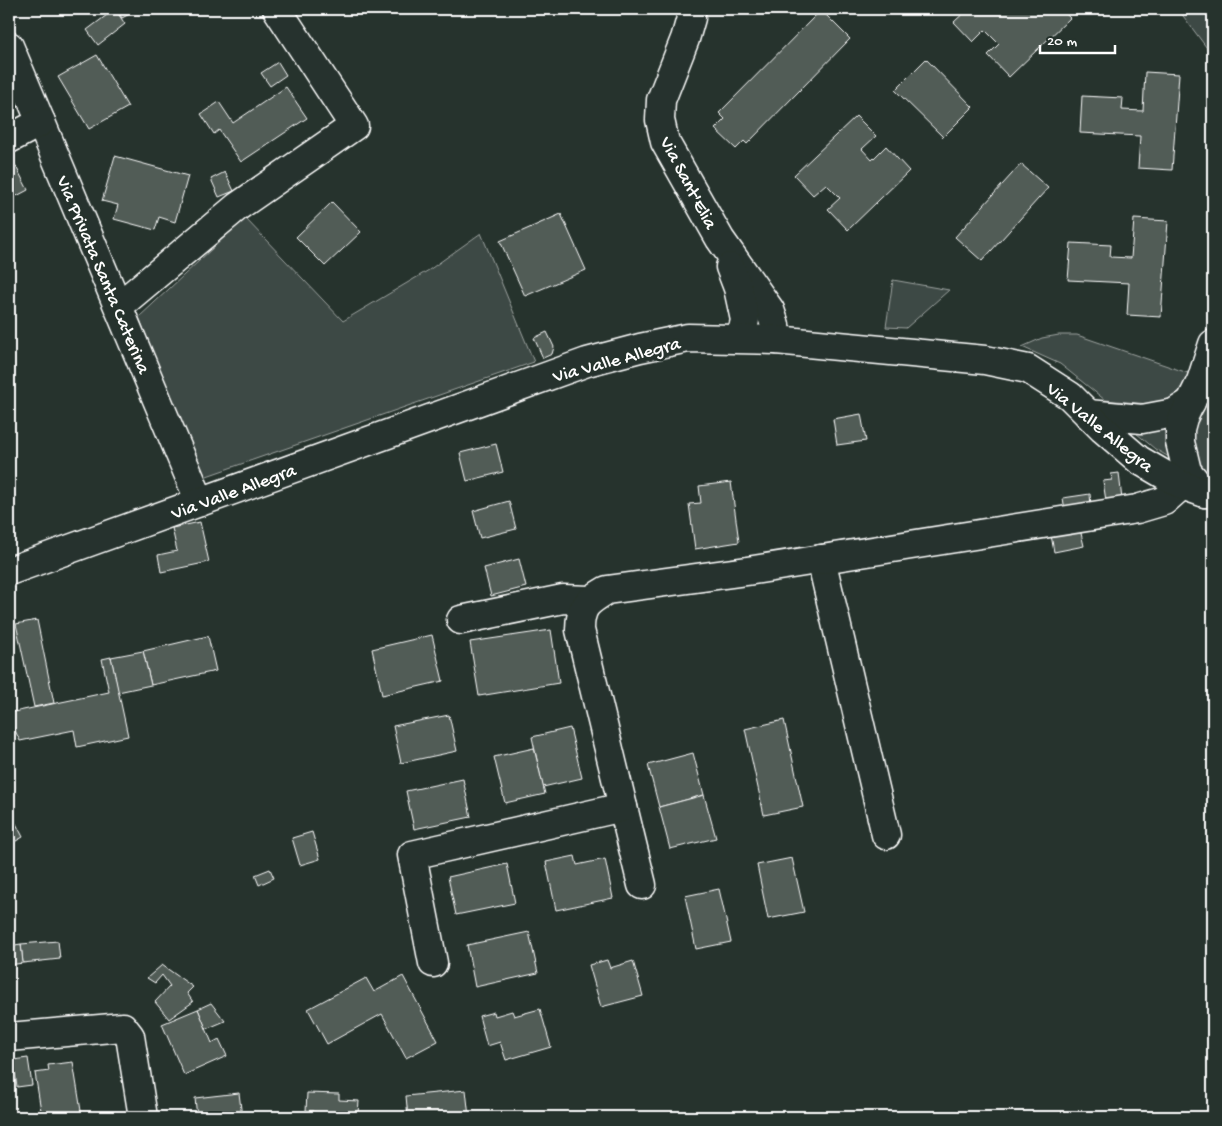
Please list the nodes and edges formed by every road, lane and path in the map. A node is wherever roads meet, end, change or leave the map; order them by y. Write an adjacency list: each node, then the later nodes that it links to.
1 (277, 9): 7 (street)
2 (691, 9): 6 (street, Via Sant'Elia)
3 (9, 46): 4 (street, Via Privata Santa Caterina)
4 (41, 122): 5 (street); 7 (street, Via Privata Santa Caterina)
5 (9, 139)
6 (720, 239): 8 (street); 9 (street)
7 (119, 306): 14 (street, Via Privata Santa Caterina)
8 (741, 338): 9 (street, Via Valle Allegra); 14 (street, Via Valle Allegra)
9 (776, 340): 12 (street, Via Valle Allegra)
10 (1213, 344): 11 (street)
11 (1191, 402): 12 (street); 13 (street)
12 (1088, 414): 13 (street, Via Valle Allegra)
13 (1203, 490): 15 (street)
14 (200, 502): 16 (street, Via Valle Allegra)
15 (821, 559): 17 (street); 20 (street)
16 (9, 571)
17 (590, 600): 18 (street); 19 (street)
18 (461, 620)
19 (623, 808): 21 (street); 22 (street)
20 (886, 835)
21 (642, 885)
22 (433, 963)
23 (9, 1037): 24 (street)
24 (143, 1117)

